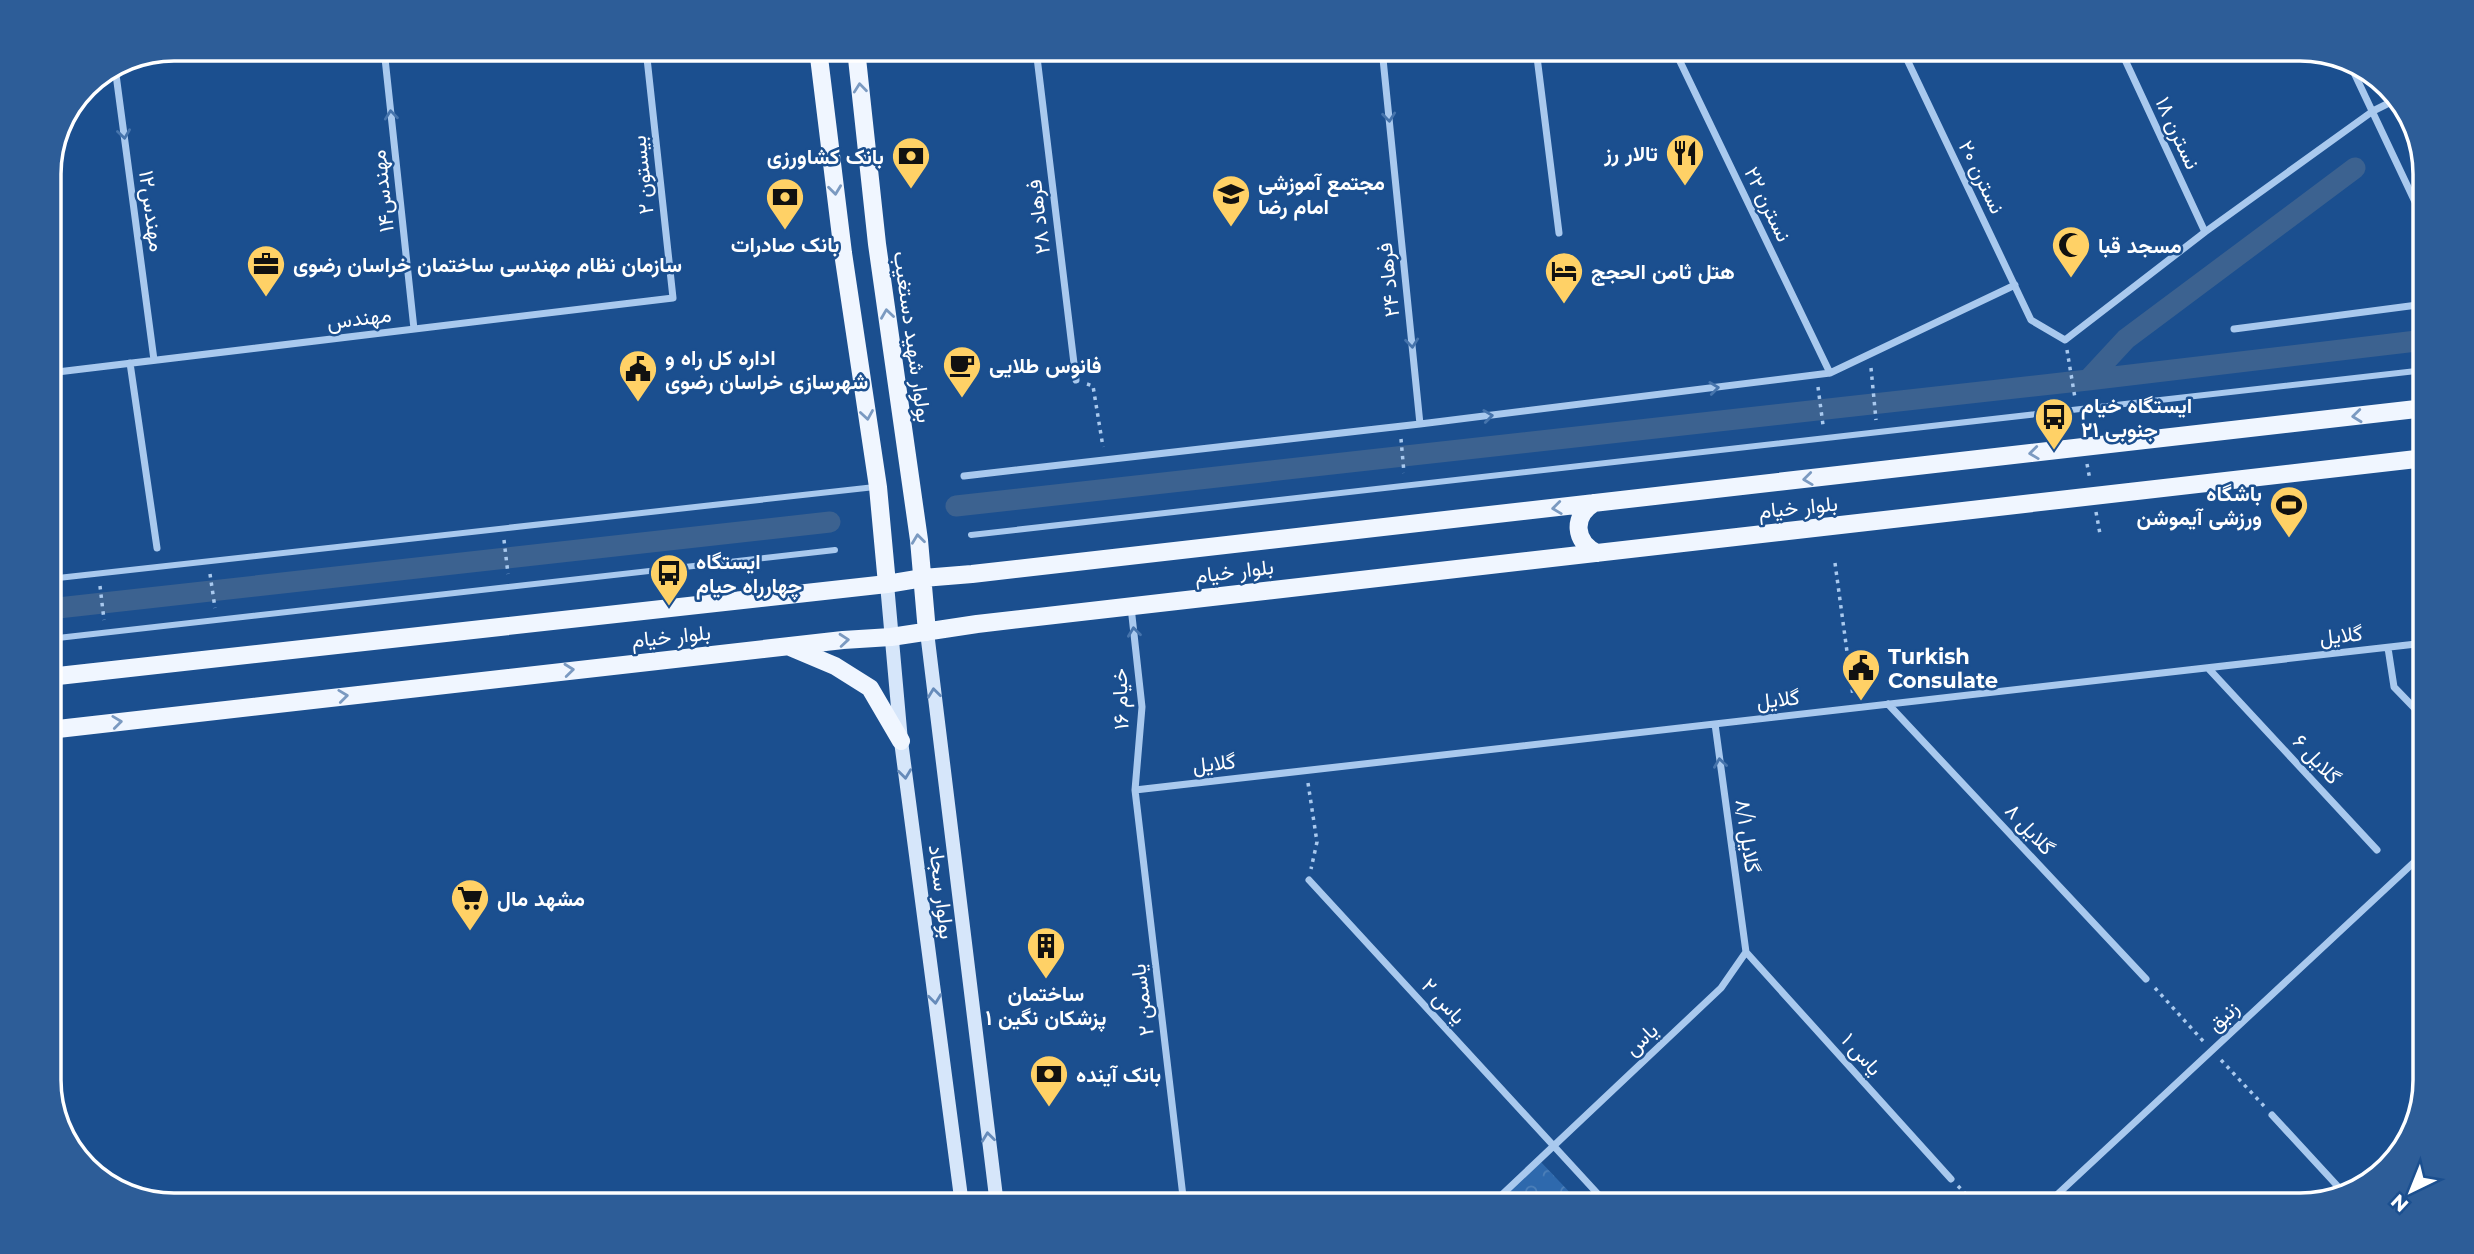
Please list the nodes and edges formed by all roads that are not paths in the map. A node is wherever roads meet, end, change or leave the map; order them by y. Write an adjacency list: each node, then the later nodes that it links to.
1 (385, 61): 21 (street, مهندس۱۴, one-way to 1)
2 (647, 61): 19 (street, بیستون ۲)
3 (819, 61): 33 (main road, one-way to 33)
4 (857, 61): 40 (main road, بولوار شهید دستغیب, one-way to 4)
5 (1037, 61): 28 (street, فرهاد ۲۸)
6 (1383, 61): 30 (street, فرهاد ۲۴, one-way to 30)
7 (1538, 61): 17 (street)
8 (1680, 61): 27 (street, نسترن ۲۲)
9 (1908, 61): 18 (street, نسترن ۲۰)
10 (2126, 61): 16 (street, نسترن ۱۸)
11 (116, 77): 23 (street, مهندس۱۲, one-way to 23)
12 (2356, 77): 14 (street)
13 (2388, 104): 14 (street)
14 (2373, 111): 15 (street); 16 (street)
15 (2413, 197)
16 (2205, 232): 18 (street, نسترن ۲۰)
17 (1559, 233)
18 (2015, 285): 27 (street)
19 (673, 298): 21 (street, مهندس)
20 (2413, 306): 22 (street)
21 (414, 329): 23 (street, مهندس)
22 (2234, 330)
23 (154, 360): 24 (street, مهندس)
24 (130, 363): 26 (street, مهندس); 36 (street)
25 (2413, 371): 35 (street)
26 (61, 372)
27 (1830, 373): 30 (street, one-way to 27)
28 (1076, 380)
29 (2413, 409): 34 (main road, بلوار خیام, one-way to 34)
30 (1420, 424): 32 (street)
31 (2413, 459): 38 (main road, بلوار خیام)
32 (964, 476)
33 (878, 487): 39 (street); 41 (main road)
34 (1594, 503): 38 (main road); 40 (main road, بلوار خیام, one-way to 40)
35 (971, 535)
36 (157, 548)
37 (835, 550): 45 (street)
38 (1597, 553): 42 (main road, بلوار خیام)
39 (61, 578)
40 (923, 578): 41 (main road, بلوار خیام); 43 (main road, بولوار شهید دستغیب)
41 (887, 584): 44 (main road, بولوار سجاد); 50 (main road, بلوار خیام)
42 (1130, 606): 43 (main road, بلوار خیام); 56 (street, خیام ۱۶, one-way to 42)
43 (927, 632): 44 (main road, بلوار خیام); 67 (main road, بولوار سجاد, one-way to 43)
44 (891, 636): 47 (main road, بلوار خیام, one-way to 44); 55 (main road, بولوار سجاد)
45 (61, 638)
46 (2413, 645): 48 (street, گلایل)
47 (787, 646): 54 (main road, بلوار خیام, one-way to 47); 55 (main road)
48 (2388, 648): 49 (street, گلایل); 52 (street)
49 (2208, 668): 51 (street, گلایل); 57 (street, گلایل ۶)
50 (61, 676)
51 (1888, 704): 53 (street, گلایل); 61 (street, گلایل ۸)
52 (2413, 707)
53 (1715, 724): 56 (street, گلایل); 60 (street, گلایل ۸/۱, one-way to 53)
54 (61, 729)
55 (901, 741): 66 (main road, بولوار سجاد, one-way to 66)
56 (1135, 790): 68 (street, یاسمن ۲)
57 (2378, 850)
58 (2413, 863): 71 (street, زنبق)
59 (1309, 880): 63 (street, یاس ۲)
60 (1746, 952): 63 (street, یاس); 64 (street, یاس ۱)
61 (2146, 979)
62 (2272, 1115): 65 (street)
63 (1553, 1145): 69 (street, یاس); 70 (street, یاس ۲)
64 (1951, 1179)
65 (2337, 1186)
66 (960, 1193)
67 (996, 1193)
68 (1183, 1193)
69 (1503, 1193)
70 (1597, 1193)
71 (2059, 1193)

